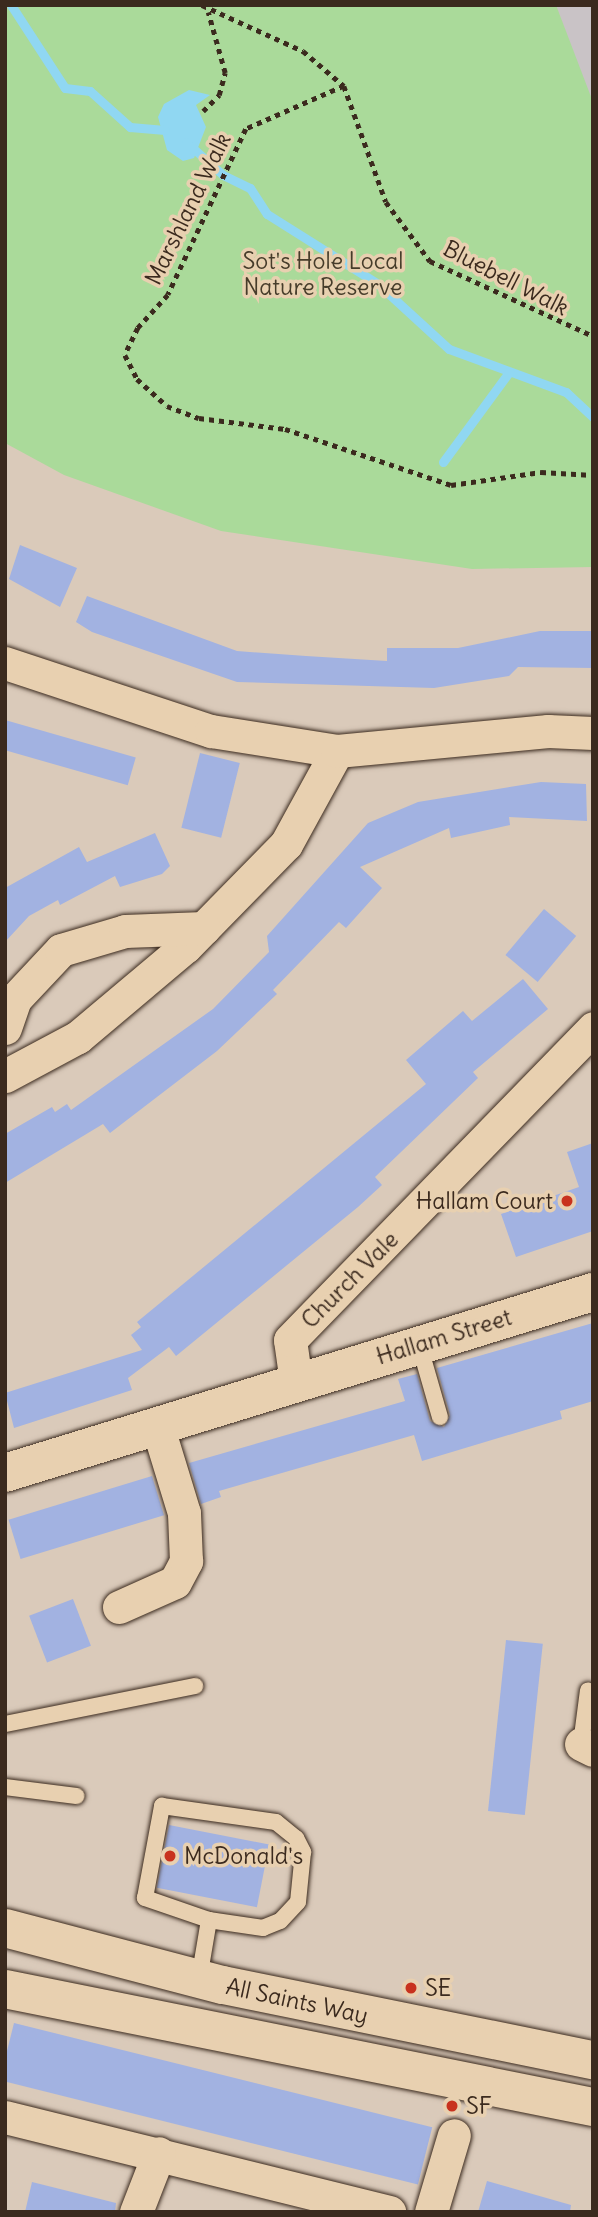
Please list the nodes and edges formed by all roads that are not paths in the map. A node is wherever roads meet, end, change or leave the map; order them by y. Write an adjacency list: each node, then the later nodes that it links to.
1 (5, 663): 3 (street)
2 (593, 733): 3 (street)
3 (337, 751): 4 (street)
4 (204, 928): 5 (street); 7 (street)
5 (5, 1028)
6 (593, 1028): 10 (street, Church Vale)
7 (5, 1076)
8 (593, 1293): 9 (main road, Hallam Street)
9 (419, 1344): 10 (main road, Hallam Street); 11 (lane)
10 (296, 1382): 12 (main road)
11 (440, 1418)
12 (159, 1427): 13 (main road); 14 (street)
13 (5, 1473)
14 (119, 1607)
15 (195, 1686): 17 (lane)
16 (588, 1690): 18 (lane)
17 (5, 1724)
18 (587, 1747)
19 (5, 1787): 20 (lane)
20 (76, 1796)
21 (209, 1920): 21 (lane); 23 (lane)
22 (5, 1928): 23 (main road, All Saints Way)
23 (200, 1979): 25 (main road, All Saints Way)
24 (5, 1989): 26 (main road, All Saints Way)
25 (593, 2060)
26 (593, 2107)
27 (5, 2117): 29 (street)
28 (454, 2135): 32 (street)
29 (159, 2153): 30 (street); 31 (street)
30 (136, 2212)
31 (389, 2212)
32 (431, 2212)

